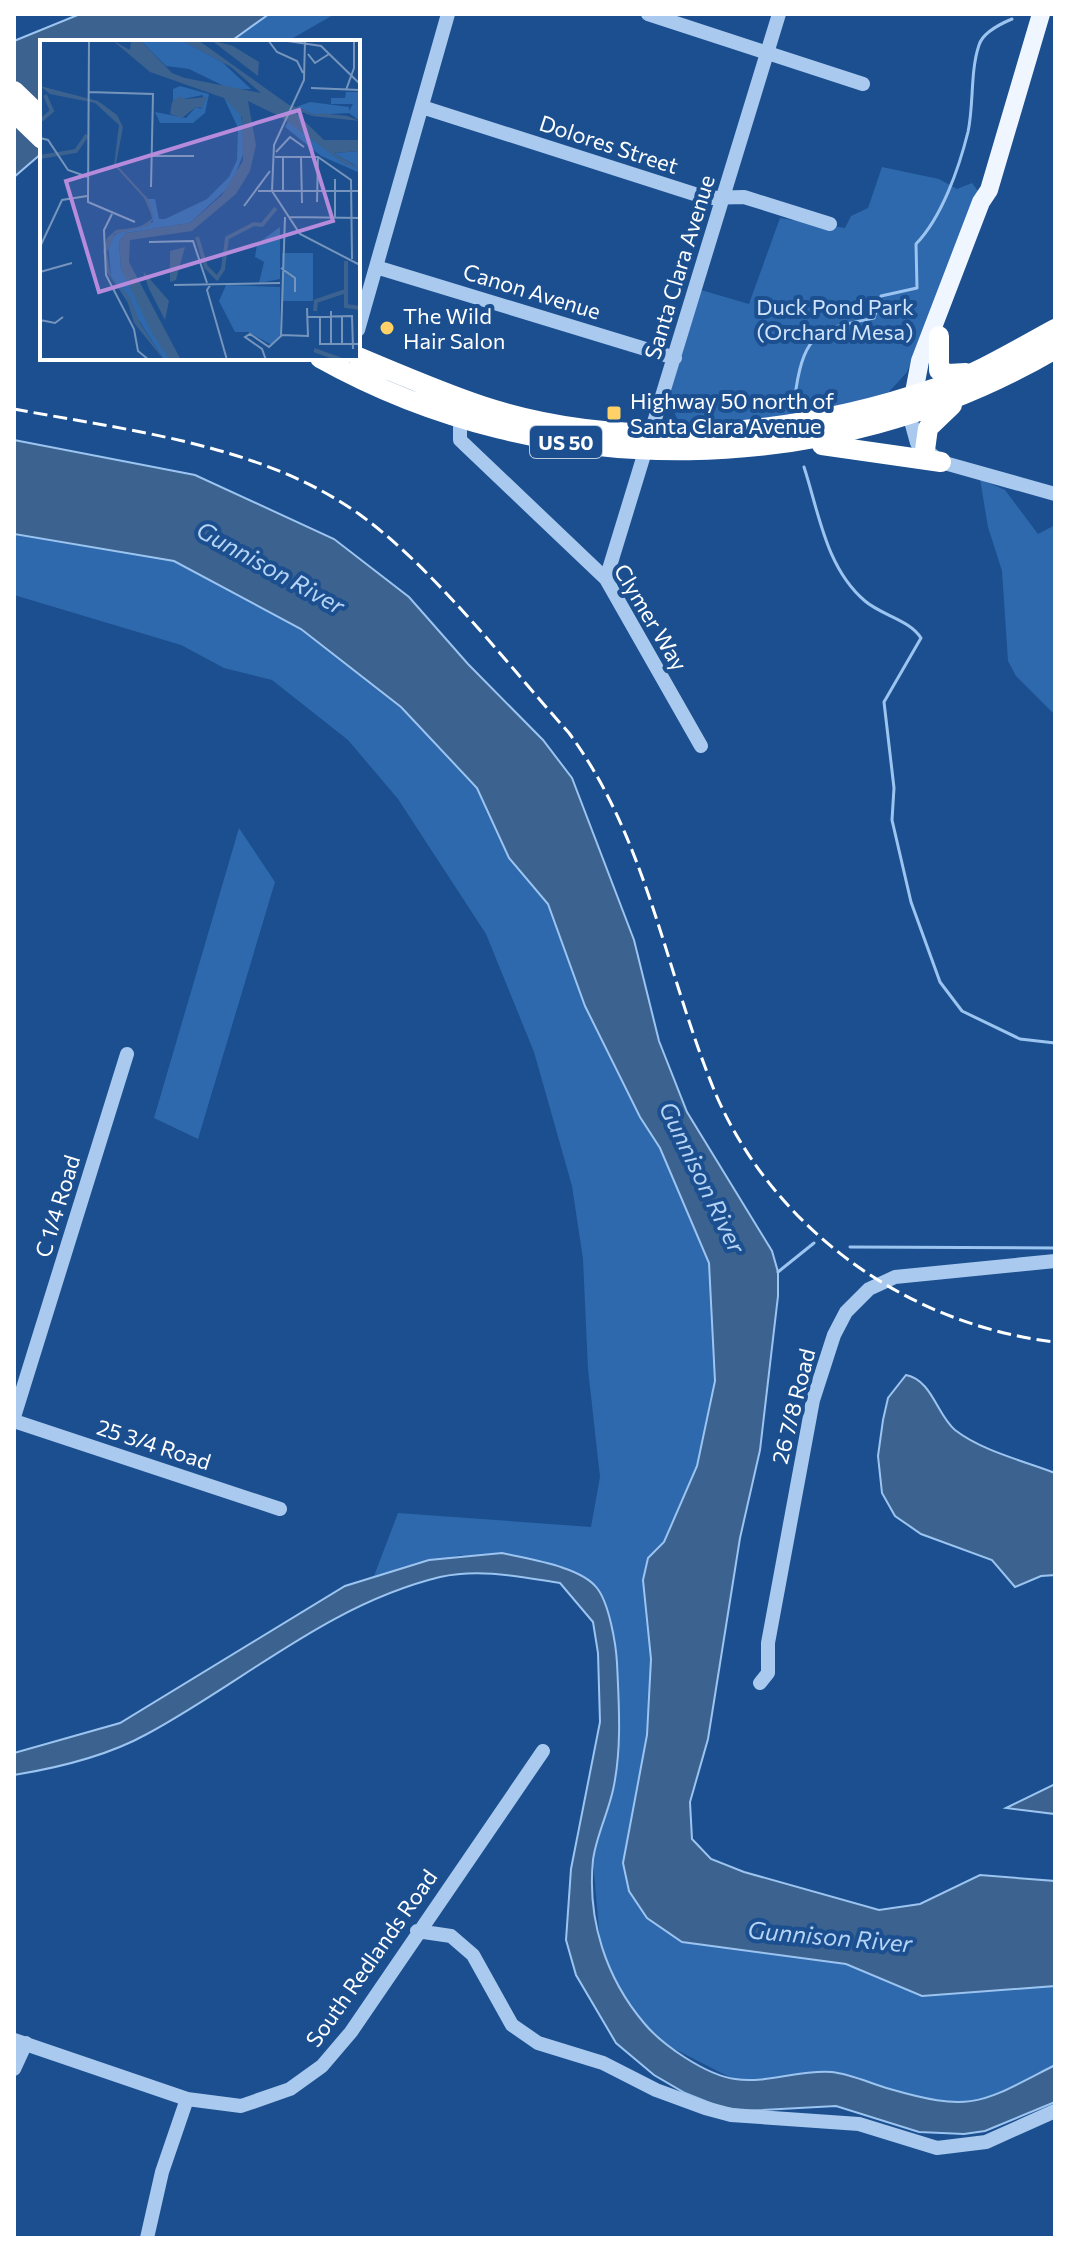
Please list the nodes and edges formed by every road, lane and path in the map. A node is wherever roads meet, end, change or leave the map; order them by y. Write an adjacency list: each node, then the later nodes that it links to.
1 (448, 14): 8 (street)
2 (648, 14): 5 (street)
3 (779, 14): 5 (street, Santa Clara Avenue)
4 (1041, 14): 12 (main road)
5 (767, 51): 6 (street); 13 (street, Santa Clara Avenue)
6 (863, 84)
7 (14, 91): 10 (highway)
8 (422, 107): 13 (street, Dolores Street); 15 (street)
9 (14, 112): 11 (highway)
10 (40, 116)
11 (40, 137)
12 (989, 190): 18 (main road); 24 (main road)
13 (723, 198): 14 (street, Dolores Street); 20 (street, Santa Clara Avenue)
14 (830, 224)
15 (376, 267): 16 (street); 20 (street, Canon Avenue)
16 (360, 323)
17 (1055, 329): 23 (highway, US 50)
18 (939, 336): 23 (highway); 24 (main road)
19 (1055, 349): 25 (highway, US 50)
20 (675, 358): 28 (street, Santa Clara Avenue)
21 (328, 360): 22 (highway, US 50)
22 (356, 367): 26 (highway); 27 (highway, US 50)
23 (970, 373): 24 (highway, US 50)
24 (914, 395): 25 (highway, US 50); 28 (highway, US 50); 29 (highway, US 50); 30 (street)
25 (964, 395): 30 (highway)
26 (487, 417): 27 (highway, US 50); 28 (highway, US 50)
27 (460, 418): 32 (street, Clymer Way)
28 (648, 443): 29 (highway, US 50); 32 (street, Santa Clara Avenue)
29 (794, 443): 30 (highway)
30 (933, 456): 31 (street)
31 (1055, 494)
32 (606, 579): 33 (street, Clymer Way)
33 (701, 746)
34 (127, 1054): 36 (street, C 1/4 Road)
35 (1055, 1261): 38 (street, 26 7/8 Road)
36 (14, 1419): 37 (street, 25 3/4 Road)
37 (280, 1509)
38 (760, 1683)
39 (543, 1751): 40 (street, South Redlands Road)
40 (417, 1931): 43 (street, South Redlands Road); 44 (street)
41 (20, 2042): 42 (street, South Redlands Road); 43 (street, South Redlands Road)
42 (14, 2069)
43 (187, 2099): 45 (street)
44 (1055, 2111)
45 (147, 2238)

